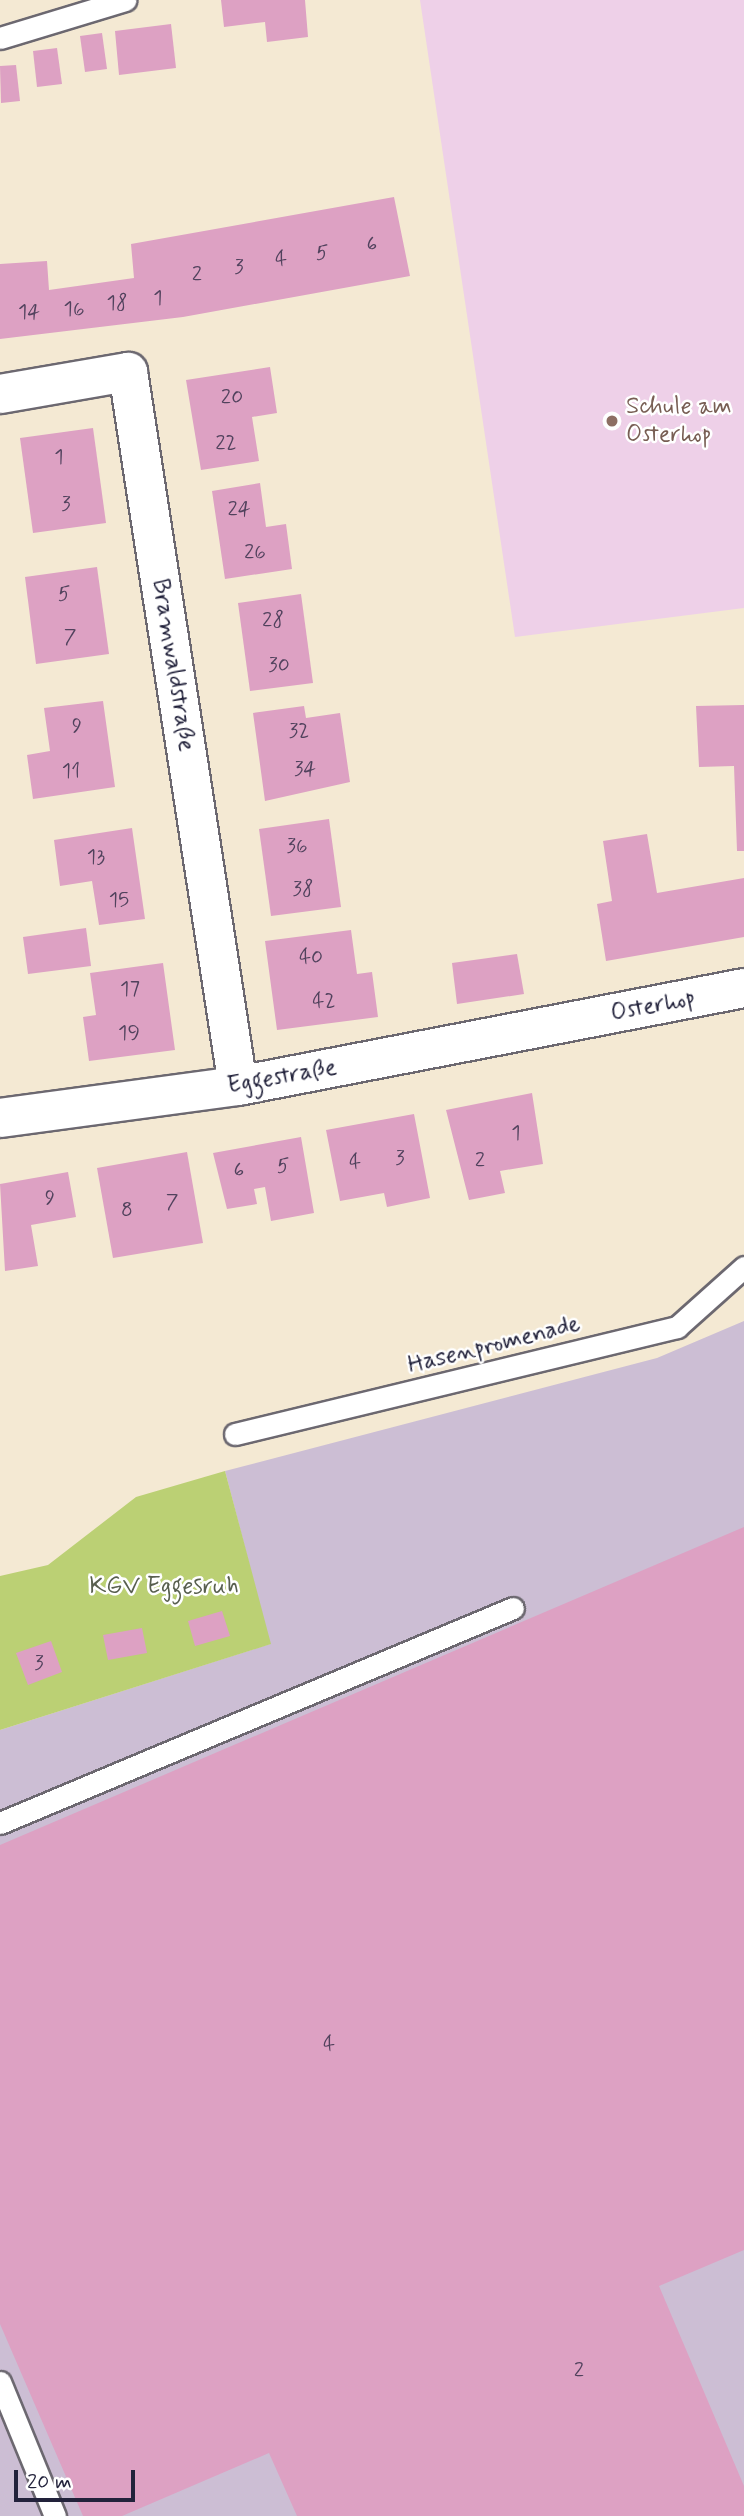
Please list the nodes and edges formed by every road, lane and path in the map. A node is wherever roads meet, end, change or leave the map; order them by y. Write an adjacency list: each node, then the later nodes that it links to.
1 (125, 0): 2 (lane)
2 (0, 38)
3 (0, 394): 6 (street, Bramwaldstraße)
4 (744, 988): 5 (street, Osterhop)
5 (562, 1024): 6 (street, Eggestraße)
6 (238, 1086): 7 (street, Eggestraße)
7 (0, 1118)
8 (744, 1267): 9 (lane, Hasenpromenade)
9 (235, 1434)
10 (513, 1608): 11 (lane)
11 (0, 1823)
12 (0, 2382): 13 (lane)
13 (55, 2516)

